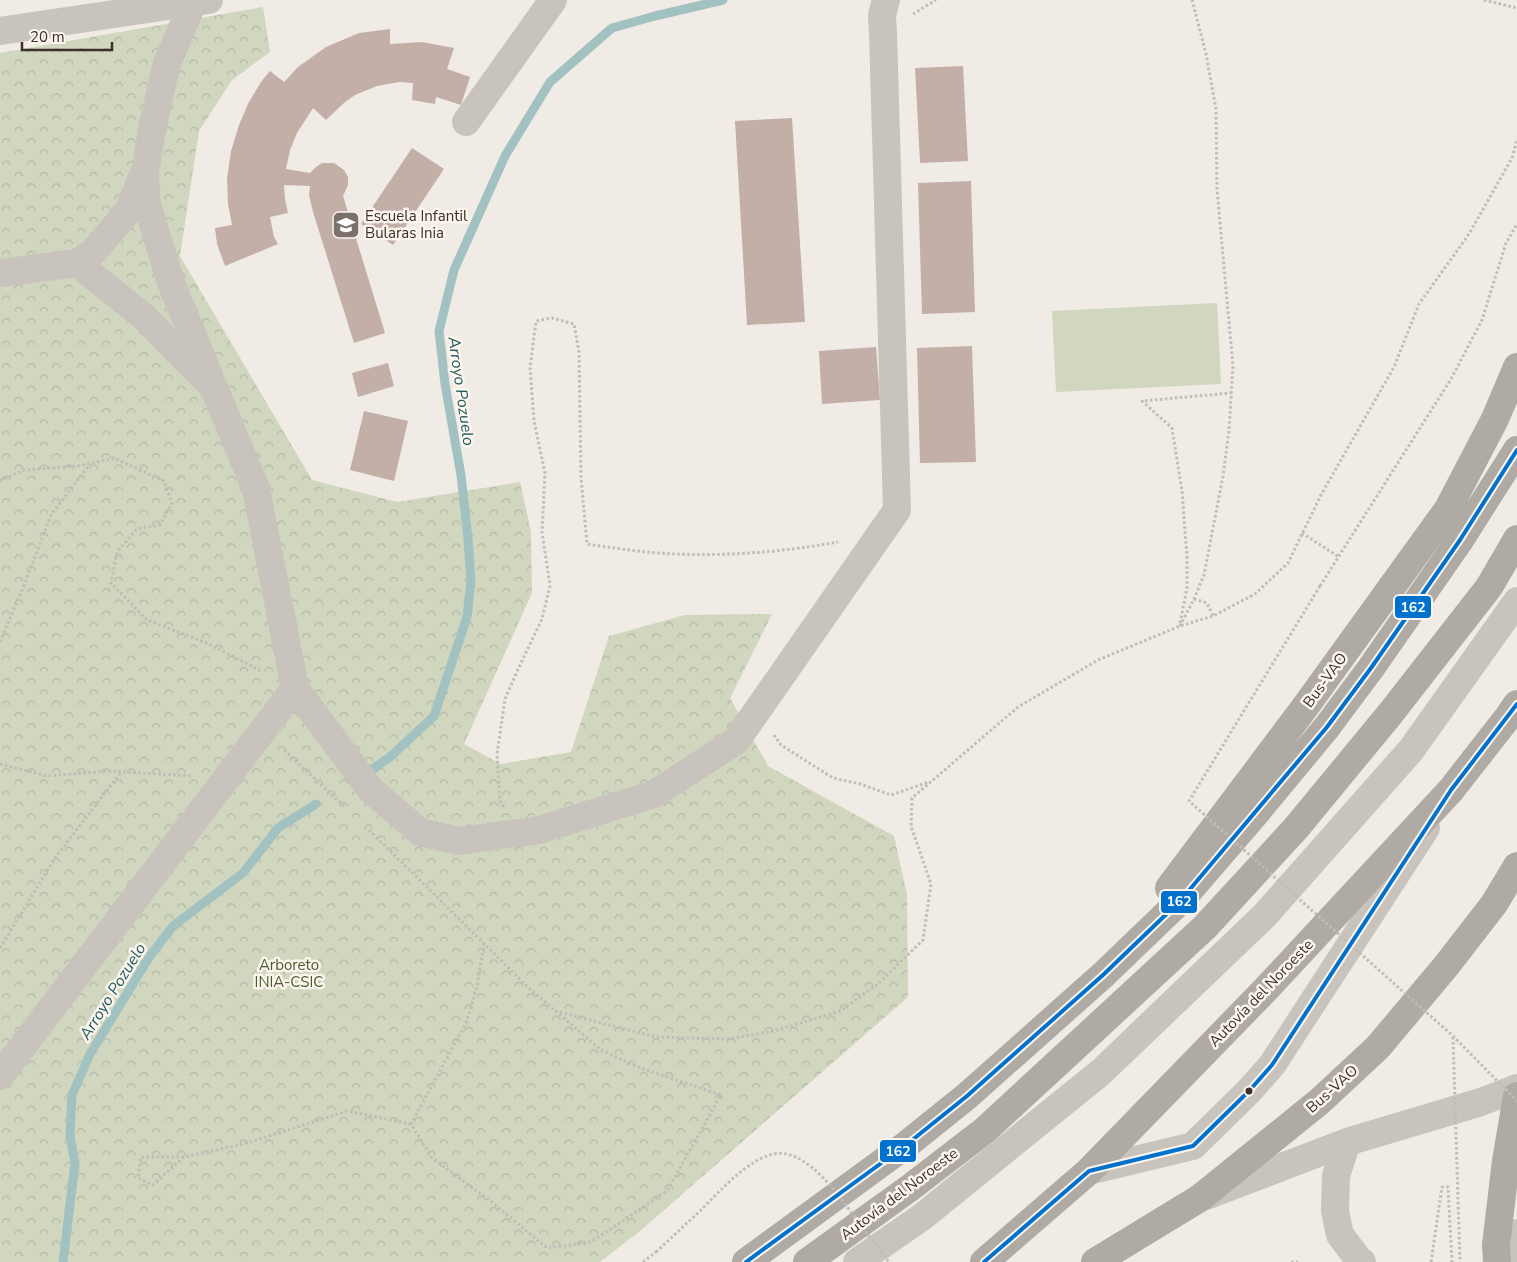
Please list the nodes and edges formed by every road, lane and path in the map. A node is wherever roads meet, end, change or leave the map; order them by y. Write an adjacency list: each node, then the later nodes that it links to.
1 (553, 0): 8 (street)
2 (886, 0): 21 (street)
3 (1192, 0): 16 (path)
4 (1484, 0): 6 (path)
5 (201, 1): 7 (street); 10 (street)
6 (1517, 8)
7 (0, 31)
8 (466, 122)
9 (1517, 140): 20 (path)
10 (145, 172): 12 (street); 15 (street)
11 (1517, 224): 23 (path)
12 (77, 263): 13 (street); 15 (street)
13 (0, 273)
14 (1517, 367): 44 (highway, Bus-VAO)
15 (214, 388): 29 (street)
16 (1231, 393): 24 (path); 27 (path)
17 (1517, 450): 44 (highway, Autovía del Noroeste)
18 (91, 463): 19 (path); 28 (path); 29 (path)
19 (0, 481)
20 (1302, 533): 23 (path); 26 (path)
21 (881, 534): 31 (street); 40 (path)
22 (1517, 539): 47 (highway, Autovía del Noroeste)
23 (1339, 557): 46 (path, bridge)
24 (1194, 599): 26 (path); 27 (path)
25 (1517, 601): 61 (street)
26 (1213, 616): 27 (path)
27 (1180, 626): 36 (path)
28 (0, 642)
29 (295, 688): 32 (street); 40 (street)
30 (1517, 704): 37 (highway, Autovía del Noroeste)
31 (758, 710): 36 (path); 40 (street)
32 (263, 730): 35 (street); 38 (path)
33 (0, 764): 34 (path)
34 (122, 772): 35 (path); 43 (path)
35 (227, 778): 48 (street)
36 (932, 781): 45 (path)
37 (1451, 790): 55 (highway, Autovía del Noroeste); 55 (street)
38 (346, 808)
39 (367, 828): 42 (path)
40 (524, 832)
41 (1517, 866): 56 (highway, Bus-VAO)
42 (484, 944): 45 (path); 52 (path)
43 (0, 948)
44 (1104, 975): 47 (highway, Autovía del Noroeste); 59 (highway, Autovía del Noroeste)
45 (555, 1011): 52 (path)
46 (1453, 1036): 51 (path, bridge); 70 (path, bridge)
47 (1057, 1064): 60 (highway, Autovía del Noroeste)
48 (0, 1076)
49 (1517, 1088): 53 (street)
50 (1517, 1096): 71 (highway)
51 (1517, 1101)
52 (411, 1124): 54 (path)
53 (1347, 1142): 56 (street); 67 (street)
54 (184, 1157): 54 (path)
55 (1089, 1171): 63 (highway, Autovía del Noroeste)
56 (1200, 1198): 64 (highway, Bus-VAO)
57 (1517, 1233): 72 (street)
58 (643, 1262): 62 (path, bridge)
59 (746, 1262)
60 (807, 1262)
61 (857, 1262)
62 (889, 1262)
63 (984, 1262)
64 (1095, 1262)
65 (1291, 1262): 66 (path)
66 (1298, 1262)
67 (1362, 1262)
68 (1430, 1262): 69 (path)
69 (1452, 1262)
70 (1460, 1262)
71 (1497, 1262)
72 (1511, 1262)

